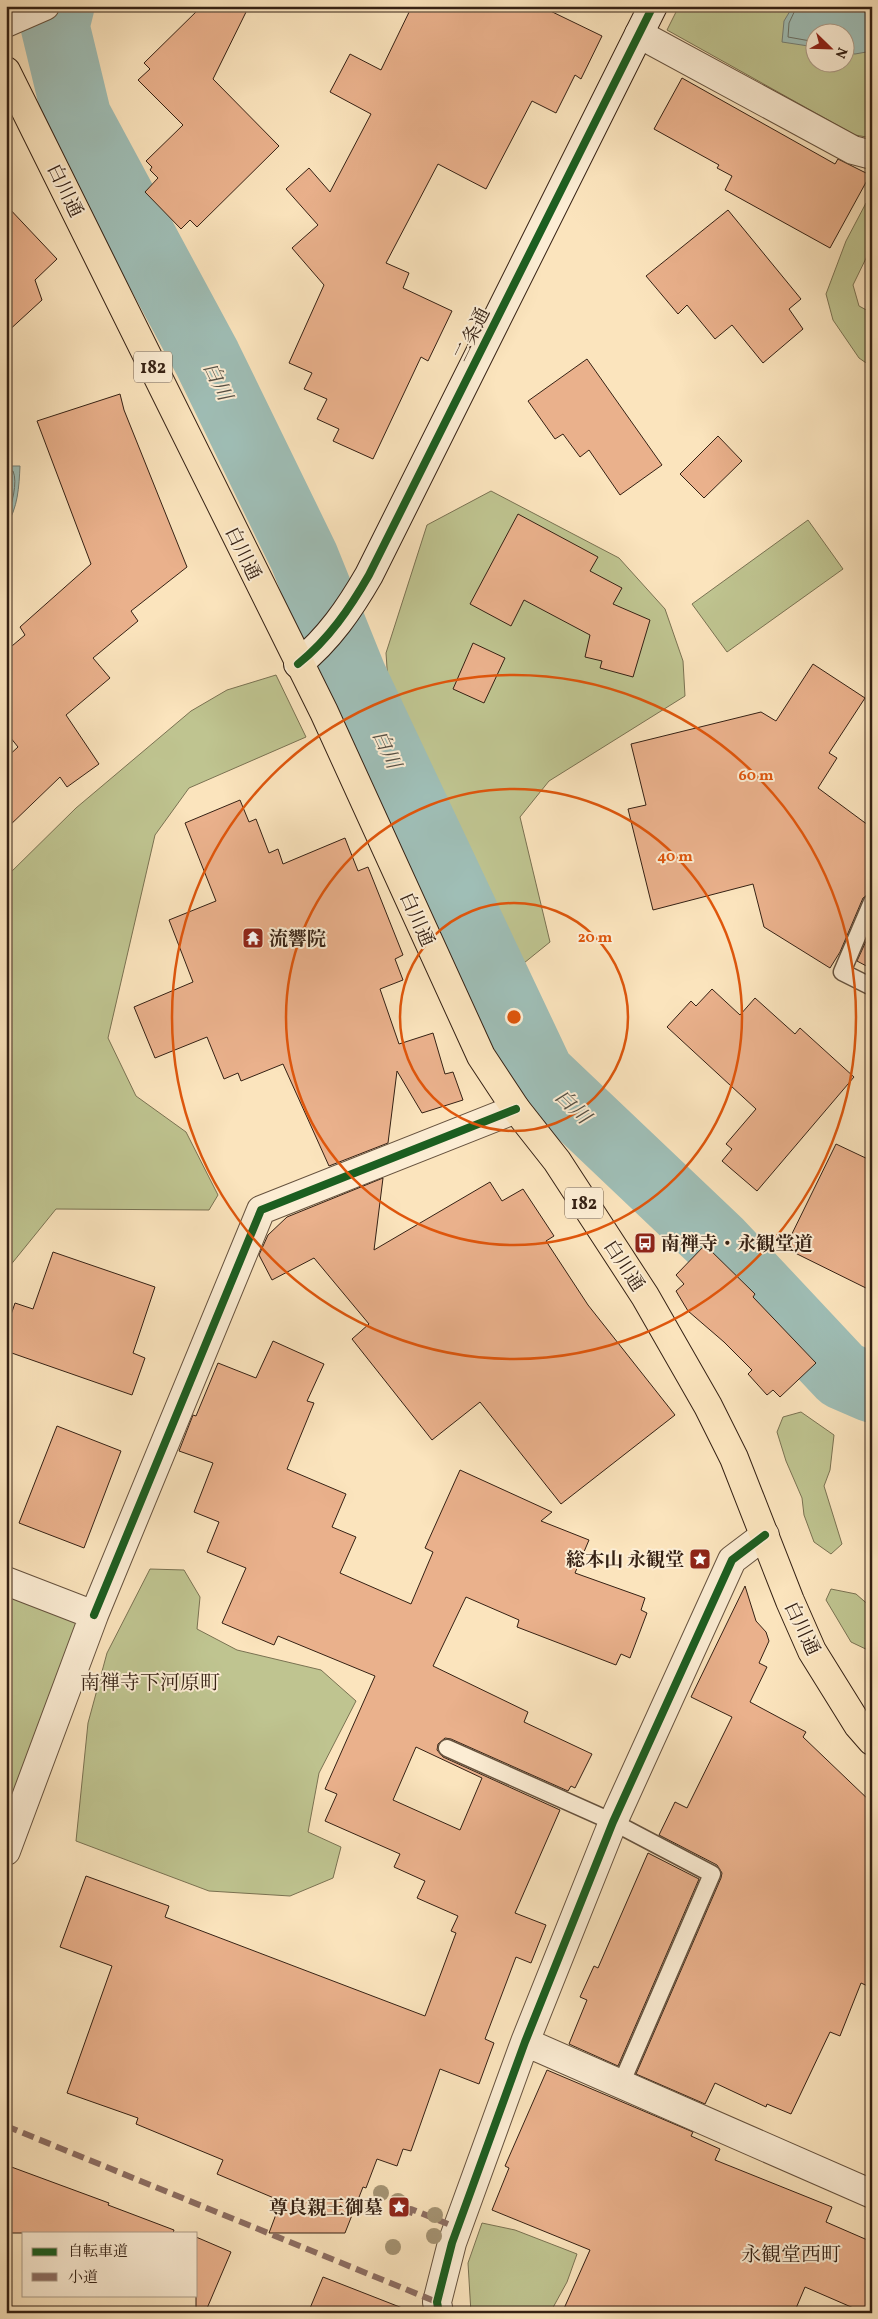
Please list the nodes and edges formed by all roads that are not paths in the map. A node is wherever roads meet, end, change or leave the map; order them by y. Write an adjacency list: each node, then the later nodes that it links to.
1 (653, 6): 4 (street, 二条通)
2 (40, 9): 3 (street)
3 (6, 23)
4 (638, 34): 6 (street); 7 (street, 二条通)
5 (6, 71): 7 (main road, 白川通 / 182)
6 (872, 155)
7 (308, 656): 10 (main road, 白川通 / 182)
8 (872, 902): 9 (lane)
9 (872, 987)
10 (516, 1109): 11 (main road, 白川通 / 182); 13 (street)
11 (765, 1535): 14 (main road, 白川通 / 182); 16 (street)
12 (6, 1581): 13 (street)
13 (94, 1615): 17 (street)
14 (872, 1741)
15 (447, 1748): 16 (lane)
16 (613, 1822): 18 (street); 19 (lane)
17 (6, 1852)
18 (525, 2042): 19 (street); 21 (street)
19 (620, 2084): 20 (street)
20 (872, 2194)
21 (439, 2313)

